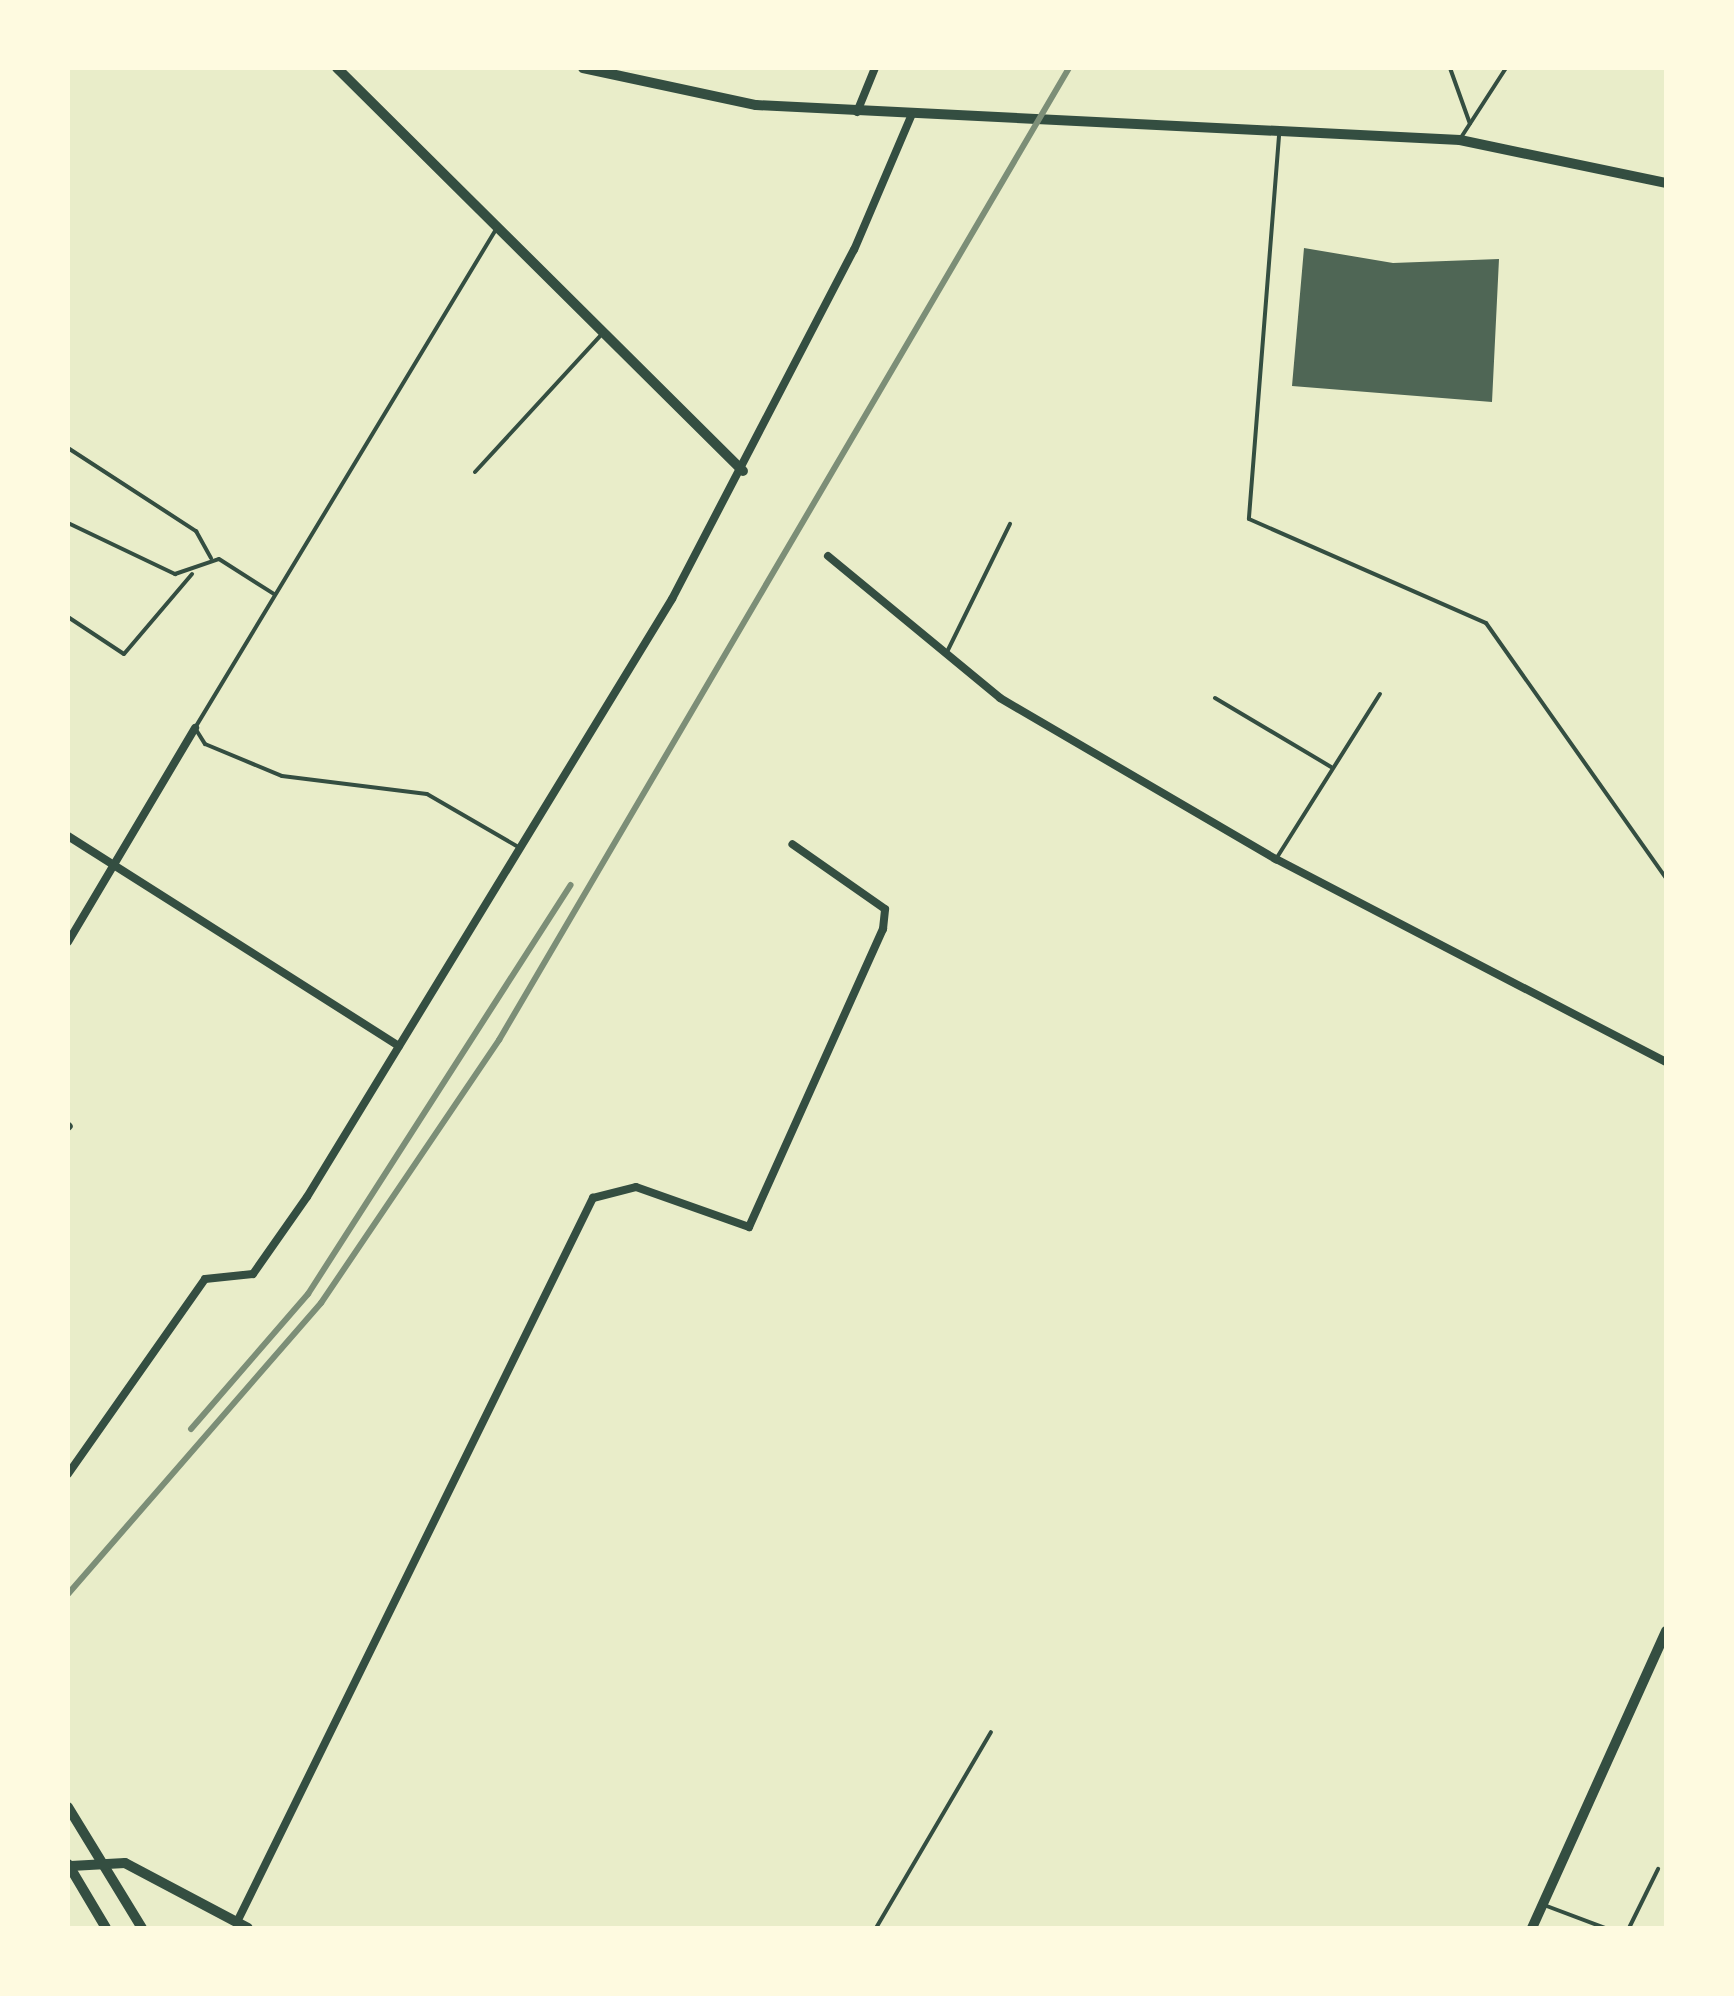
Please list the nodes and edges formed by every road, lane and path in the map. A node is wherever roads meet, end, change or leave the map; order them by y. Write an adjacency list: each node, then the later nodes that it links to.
1 (338, 68): 12 (street)
2 (585, 68): 7 (street)
3 (874, 68): 7 (street)
4 (1450, 68): 8 (lane)
5 (1506, 68): 8 (lane)
6 (914, 109): 7 (street); 9 (street); 15 (street)
7 (857, 112)
8 (1470, 124): 10 (lane)
9 (1280, 131): 10 (street); 34 (lane)
10 (1460, 140): 11 (street)
11 (1666, 183)
12 (498, 227): 13 (street); 22 (lane)
13 (604, 332): 15 (street); 16 (lane)
14 (68, 448): 20 (lane)
15 (743, 470): 31 (street)
16 (475, 472)
17 (68, 523): 21 (lane)
18 (1010, 524): 24 (lane)
19 (828, 556): 24 (street)
20 (211, 559): 21 (lane); 22 (lane)
21 (194, 572): 23 (lane)
22 (274, 594): 27 (lane)
23 (68, 616)
24 (946, 654): 32 (street)
25 (1380, 694): 28 (lane)
26 (1214, 698): 28 (lane)
27 (195, 728): 31 (lane); 33 (street)
28 (1332, 767): 32 (lane)
29 (68, 836): 33 (street)
30 (792, 844): 45 (street)
31 (520, 848): 36 (street)
32 (1276, 859): 37 (street)
33 (116, 867): 35 (street); 36 (street)
34 (1666, 878)
35 (68, 942)
36 (398, 1046): 38 (street)
37 (1666, 1062)
38 (68, 1474)
39 (1666, 1631): 44 (street)
40 (991, 1732): 48 (lane)
41 (68, 1807): 47 (street)
42 (69, 1865): 45 (street); 46 (street)
43 (1658, 1870): 51 (lane)
44 (1544, 1905): 49 (street); 50 (lane)
45 (242, 1925)
46 (106, 1928)
47 (142, 1928)
48 (876, 1928)
49 (1532, 1928)
50 (1605, 1928)
51 (1629, 1928)

